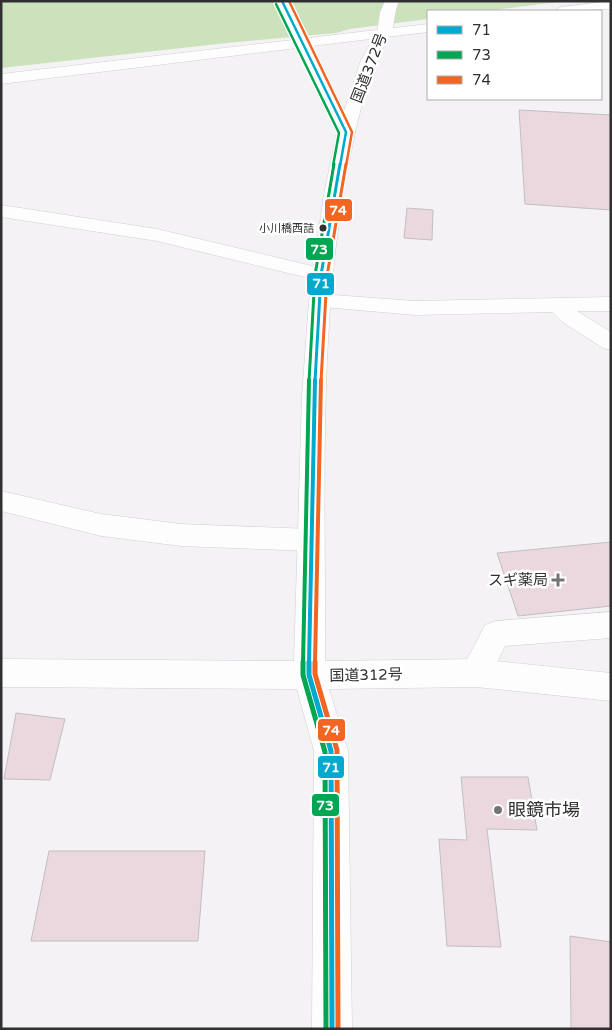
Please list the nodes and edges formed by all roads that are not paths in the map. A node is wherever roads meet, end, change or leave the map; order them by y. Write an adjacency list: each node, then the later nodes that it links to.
1 (282, 1): 7 (main road)
2 (390, 6): 6 (main road, 国道372号)
3 (609, 6): 4 (main road)
4 (571, 10)
5 (427, 28): 6 (main road)
6 (384, 33): 7 (main road); 9 (main road, 国道372号)
7 (302, 42): 8 (main road); 9 (main road)
8 (1, 79)
9 (346, 132): 11 (main road, 国道372号)
10 (1, 211): 11 (main road)
11 (321, 275): 12 (main road, 国道372号)
12 (320, 301): 14 (main road); 17 (main road, 国道372号)
13 (611, 304): 14 (main road)
14 (558, 305): 15 (main road)
15 (611, 343)
16 (1, 500): 17 (main road)
17 (311, 540): 21 (main road, 国道372号)
18 (611, 625): 19 (main road)
19 (476, 673): 21 (main road, 国道312号); 22 (main road, 国道312号)
20 (1, 674): 21 (main road, 国道312号)
21 (309, 675): 23 (main road, 国道372号)
22 (611, 687)
23 (332, 1029)

